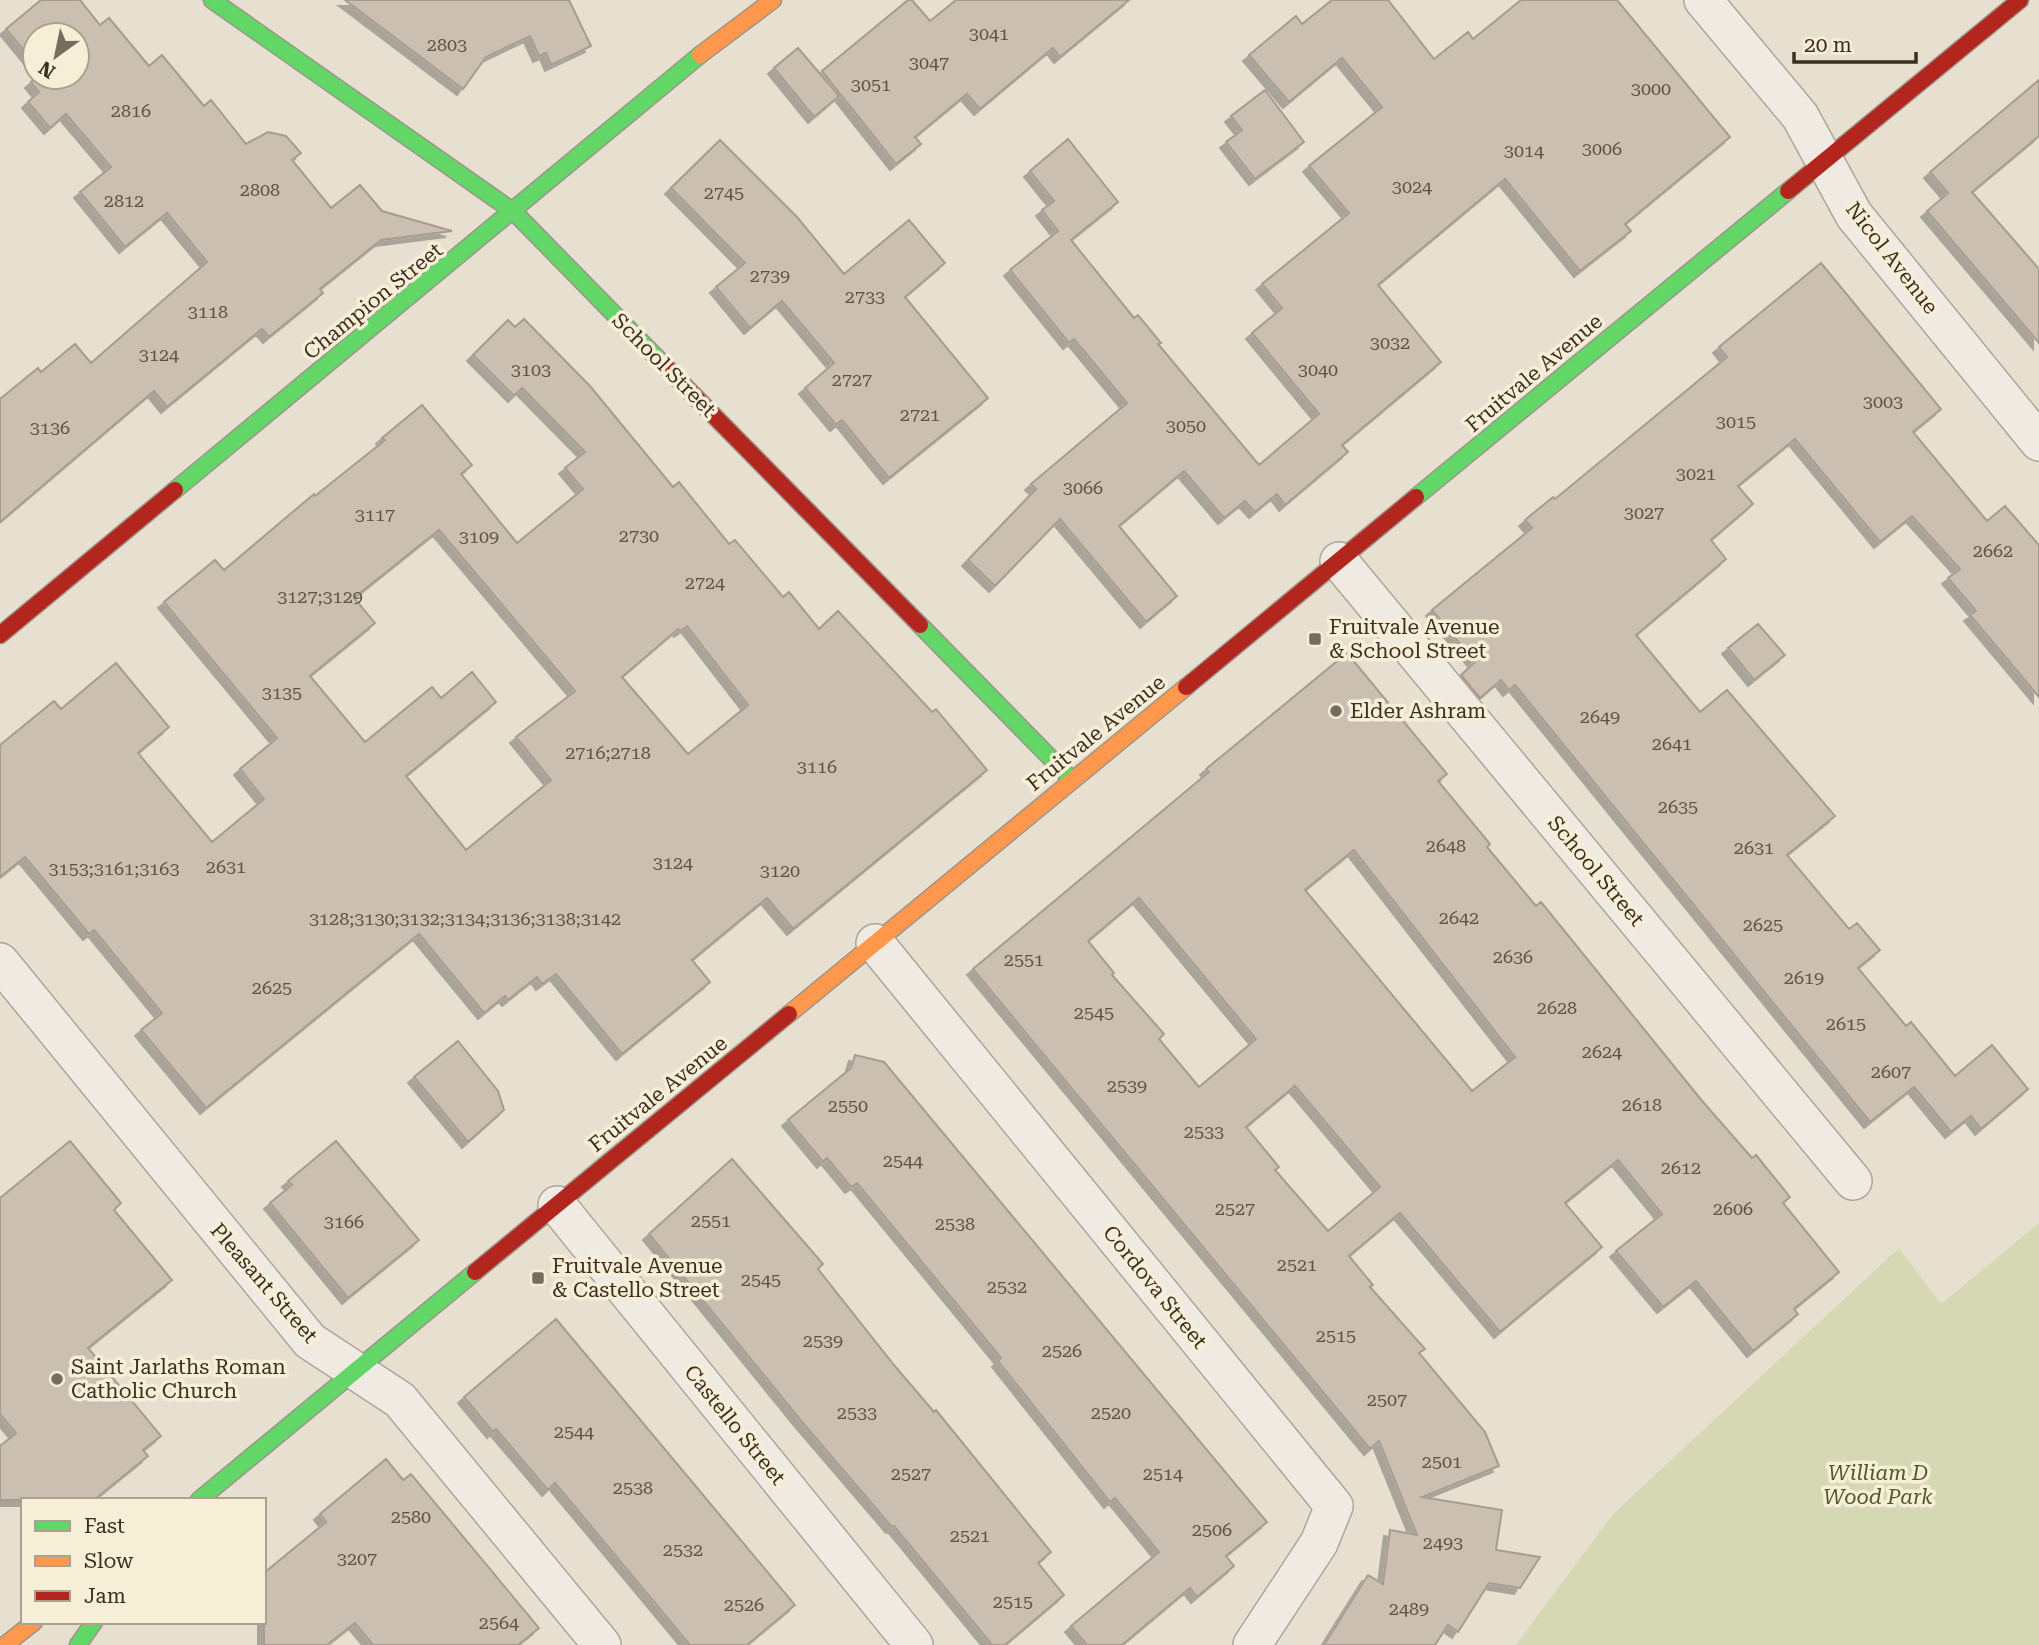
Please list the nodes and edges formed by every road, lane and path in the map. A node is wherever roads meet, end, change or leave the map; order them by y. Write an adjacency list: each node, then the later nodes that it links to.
1 (212, 0): 6 (main road, School Street)
2 (773, 0): 6 (main road, Champion Street)
3 (1703, 0): 5 (street, Nicol Avenue)
4 (2020, 0): 5 (main road, Fruitvale Avenue)
5 (1826, 160): 7 (street, Nicol Avenue); 8 (main road, Fruitvale Avenue)
6 (514, 212): 9 (main road, Champion Street); 10 (main road, School Street)
7 (2039, 442)
8 (1339, 561): 10 (main road, Fruitvale Avenue); 13 (street, School Street)
9 (0, 635)
10 (1072, 780): 11 (main road, Fruitvale Avenue)
11 (874, 943): 14 (main road, Fruitvale Avenue); 21 (street, Cordova Street)
12 (0, 962): 15 (street, Pleasant Street)
13 (1853, 1181)
14 (557, 1205): 15 (main road, Fruitvale Avenue); 20 (street, Castello Street)
15 (355, 1371): 16 (main road, Fruitvale Avenue); 19 (street, Pleasant Street)
16 (201, 1498)
17 (31, 1624): 18 (main road)
18 (5, 1645)
19 (602, 1645)
20 (914, 1645)
21 (1252, 1645)

